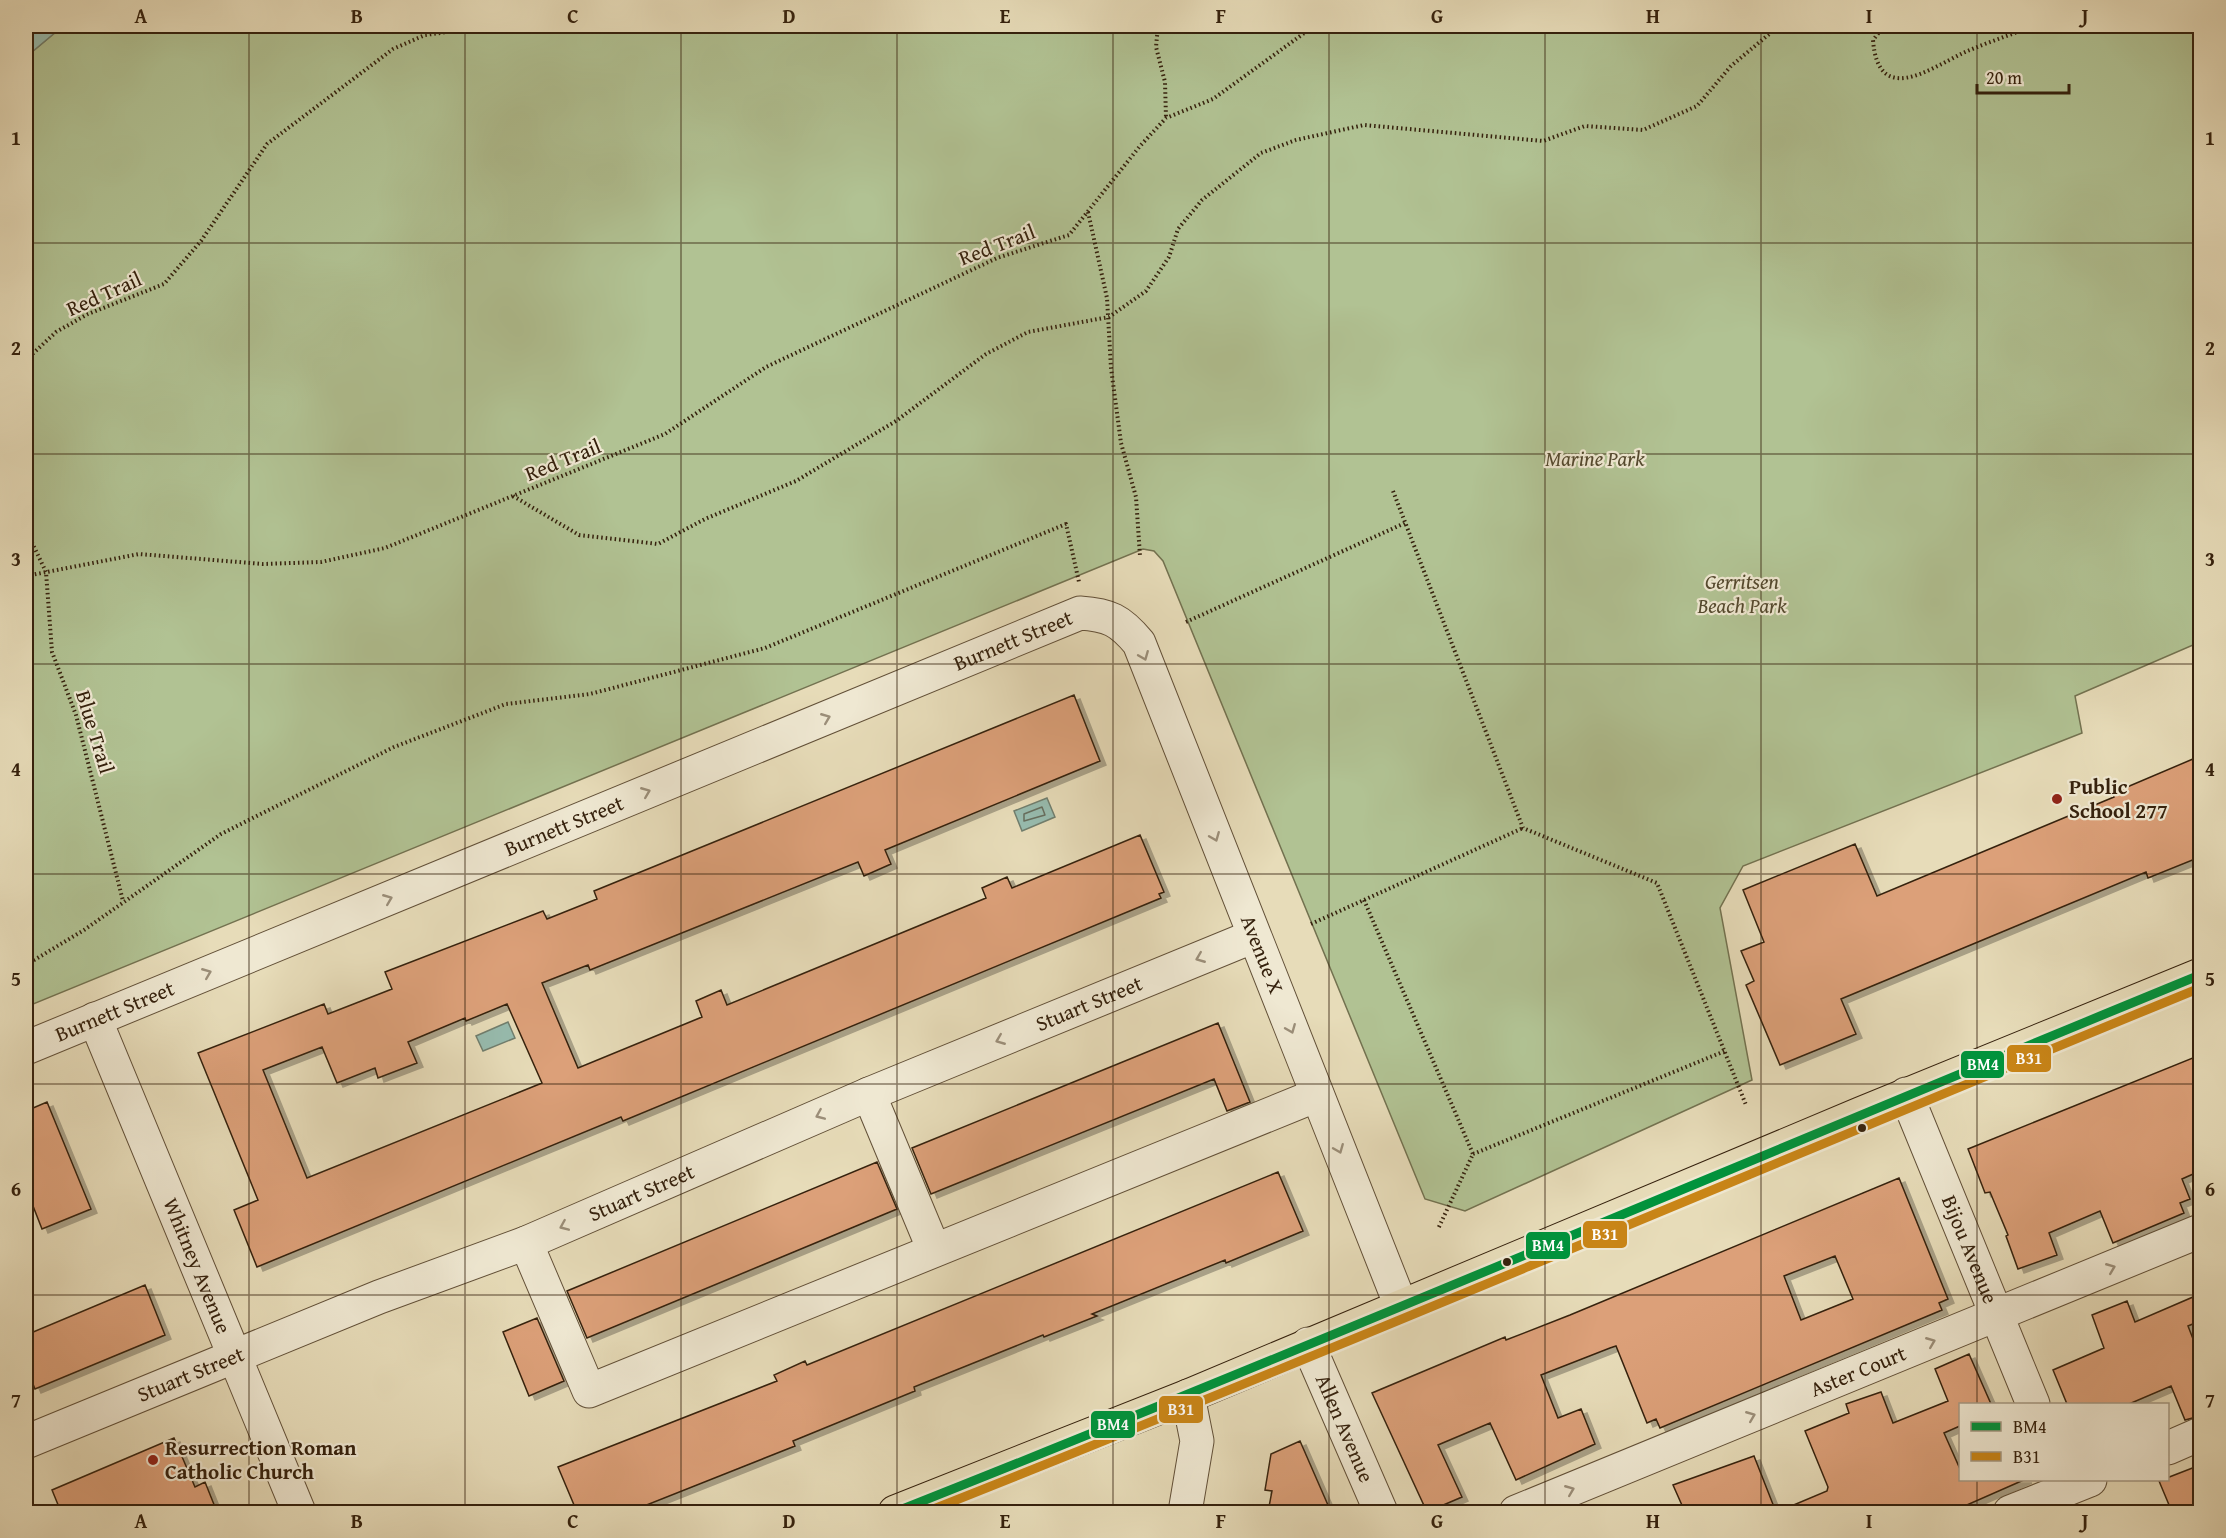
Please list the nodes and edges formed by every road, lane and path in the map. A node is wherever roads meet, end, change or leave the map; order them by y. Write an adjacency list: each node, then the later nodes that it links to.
1 (602, 26): 15 (path, Red Trail)
2 (1158, 26): 12 (path)
3 (1314, 26): 12 (path, Red Trail)
4 (1790, 26): 14 (path)
5 (1884, 26): 10 (path)
6 (1962, 26): 10 (path)
7 (2040, 26): 10 (path)
8 (2072, 26): 10 (path)
9 (2196, 26): 11 (path)
10 (2020, 31)
11 (2200, 31)
12 (1166, 118): 13 (path, Red Trail)
13 (1088, 211): 14 (path); 17 (path, Red Trail)
14 (1109, 317): 17 (path); 20 (path)
15 (26, 360)
16 (1393, 491): 18 (path)
17 (513, 496): 21 (path, Red Trail)
18 (1405, 524): 25 (path); 26 (path)
19 (26, 530): 21 (path)
20 (1140, 556)
21 (46, 572): 22 (path, Red Trail); 28 (path, Blue Trail)
22 (26, 576)
23 (1078, 582): 28 (path)
24 (1104, 615): 30 (street, Avenue X, one-way to 30); 33 (street, Burnett Street, one-way to 24)
25 (1186, 622)
26 (1522, 828): 27 (path); 35 (path)
27 (1364, 900): 29 (path); 40 (path)
28 (123, 901): 31 (path)
29 (1311, 924)
30 (1254, 936): 36 (street, Stuart Street, one-way to 36); 38 (street, Avenue X, one-way to 38)
31 (26, 965)
32 (2200, 975): 37 (main road)
33 (95, 1019): 34 (street, Burnett Street); 48 (street, Whitney Avenue)
34 (26, 1048)
35 (1725, 1051): 39 (path); 40 (path)
36 (869, 1094): 43 (street, Stuart Street, one-way to 43); 44 (street)
37 (1906, 1094): 45 (main road); 46 (street, Bijou Avenue)
38 (1317, 1095): 44 (street); 45 (street, Avenue X, one-way to 45)
39 (1746, 1105)
40 (1473, 1154): 41 (path)
41 (1438, 1229)
42 (2200, 1231): 46 (street, Aster Court, one-way to 42)
43 (526, 1243): 44 (street); 48 (street, Stuart Street)
44 (934, 1250)
45 (1401, 1306): 47 (main road)
46 (1997, 1315): 50 (street, Bijou Avenue); 59 (street, Aster Court, one-way to 46)
47 (1308, 1344): 49 (main road); 58 (street, Allen Avenue)
48 (235, 1356): 52 (street, Stuart Street); 55 (street, Whitney Avenue)
49 (1188, 1396): 56 (main road); 57 (street)
50 (2033, 1403)
51 (2200, 1434): 53 (street)
52 (26, 1442)
53 (2169, 1448)
54 (2075, 1490): 60 (street)
55 (299, 1512)
56 (895, 1512)
57 (1185, 1512)
58 (1382, 1512)
59 (1516, 1512)
60 (2010, 1512)

